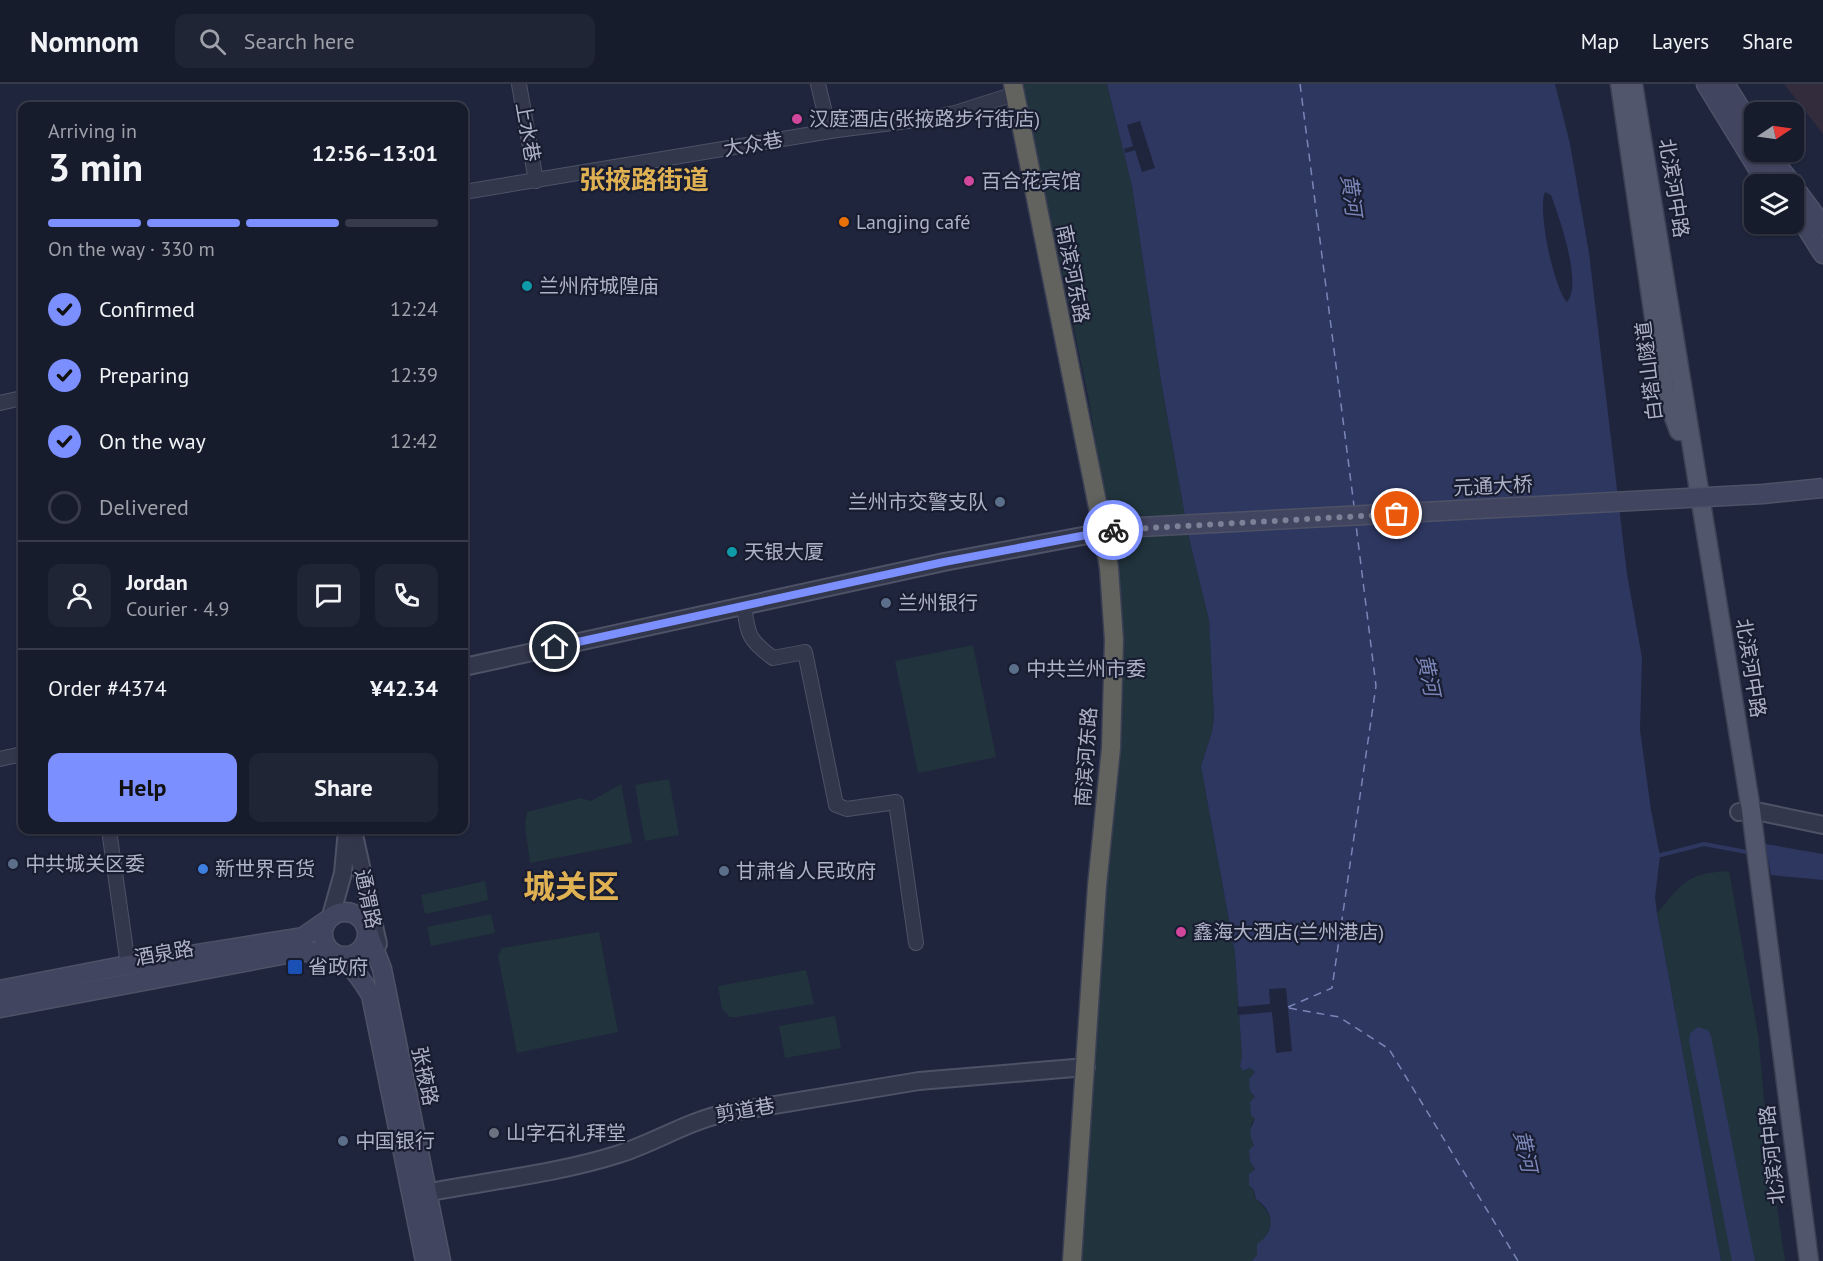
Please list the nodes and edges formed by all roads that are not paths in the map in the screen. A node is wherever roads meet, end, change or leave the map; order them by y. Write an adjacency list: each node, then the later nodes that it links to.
1 (519, 84): 15 (street, 上水巷)
2 (818, 84): 11 (street)
3 (1622, 84): 23 (main road, 白塔山隧道); 23 (main road)
4 (1633, 84): 30 (main road, 北滨河中路)
5 (1706, 84): 13 (main road)
6 (1713, 84): 8 (main road)
7 (1007, 88): 11 (street, 大众巷); 25 (highway, 南滨河东路)
8 (1724, 92): 9 (main road); 10 (main road)
9 (1744, 118)
10 (1744, 127)
11 (837, 130): 15 (street, 大众巷)
12 (1775, 162): 14 (main road)
13 (1761, 174)
14 (1784, 174)
15 (536, 181): 16 (street, 大众巷)
16 (468, 191)
17 (1804, 201): 19 (main road)
18 (1804, 223): 20 (main road)
19 (1823, 226)
20 (1823, 254)
21 (18, 399): 22 (street)
22 (0, 403)
23 (1678, 431): 30 (main road, 北滨河中路)
24 (1823, 488): 25 (main road, 元通大桥, bridge)
25 (1098, 533): 26 (street); 45 (highway, 南滨河东路)
26 (744, 606): 27 (street); 39 (street)
27 (468, 666)
28 (18, 755): 29 (street)
29 (0, 759)
30 (1745, 811): 31 (street); 35 (main road, 北滨河中路)
31 (1823, 825)
32 (110, 834): 41 (street)
33 (347, 834): 37 (street)
34 (354, 834): 36 (street, 通渭路)
35 (1753, 867): 51 (main road, 北滨河中路); 52 (main road, 北滨河中路)
36 (366, 887): 38 (street); 42 (street, 通渭路)
37 (329, 919): 38 (main road); 40 (main road); 41 (main road, 酒泉路)
38 (366, 927): 40 (main road); 42 (main road, 张掖路)
39 (916, 943)
40 (336, 954): 44 (main road, 酒泉路); 46 (main road)
41 (128, 965): 43 (main road, 酒泉路)
42 (382, 969): 46 (main road, 张掖路)
43 (0, 990)
44 (0, 1008)
45 (1082, 1067): 46 (street, 剪道巷); 49 (highway, 南滨河东路); 50 (highway, 南滨河东路)
46 (419, 1194): 47 (main road); 48 (main road)
47 (425, 1261)
48 (441, 1261)
49 (1063, 1261)
50 (1072, 1261)
51 (1797, 1261)
52 (1809, 1261)

